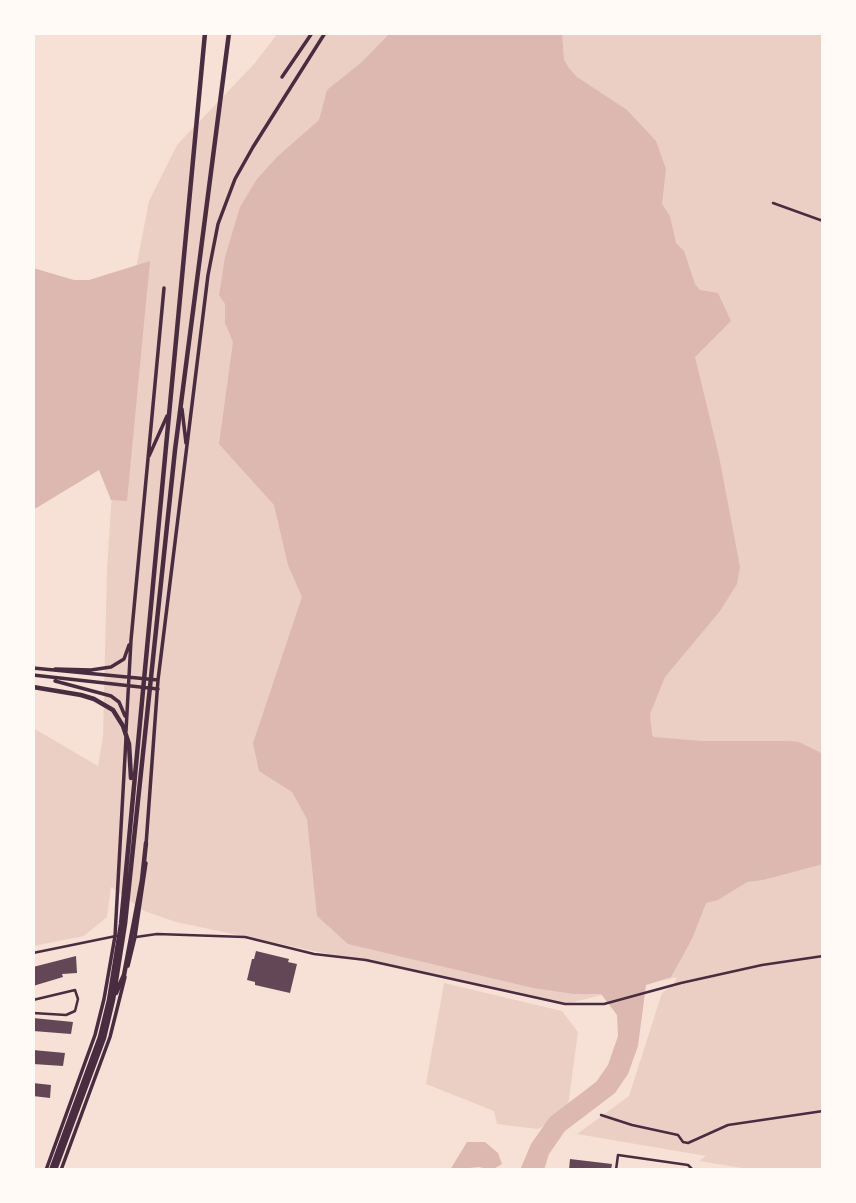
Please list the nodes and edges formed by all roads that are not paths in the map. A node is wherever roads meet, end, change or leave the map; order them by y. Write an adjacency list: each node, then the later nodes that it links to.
1 (205, 33): 10 (highway)
2 (229, 33): 9 (highway)
3 (312, 33): 5 (main road)
4 (325, 33): 11 (main road)
5 (282, 78)
6 (773, 203): 7 (street)
7 (823, 220)
8 (164, 288): 12 (main road)
9 (181, 399): 11 (main road); 31 (highway)
10 (167, 416): 12 (main road); 24 (highway)
11 (187, 452): 19 (main road)
12 (148, 459): 13 (main road)
13 (131, 640): 15 (main road); 17 (main road)
14 (33, 668): 15 (main road)
15 (48, 670): 17 (main road)
16 (33, 675): 18 (main road)
17 (129, 677): 19 (main road); 21 (main road)
18 (48, 678): 21 (main road); 23 (main road)
19 (158, 680): 22 (main road)
20 (33, 687): 24 (highway)
21 (128, 687): 22 (main road); 23 (main road)
22 (158, 689): 25 (main road)
23 (126, 725): 26 (main road)
24 (131, 798): 36 (highway)
25 (146, 843): 27 (main road); 31 (highway)
26 (115, 936): 27 (street); 28 (street); 35 (main road)
27 (135, 937): 29 (street); 37 (main road)
28 (33, 953)
29 (823, 956)
30 (33, 1000): 32 (street)
31 (113, 1000): 36 (highway)
32 (33, 1013)
33 (823, 1111): 34 (street)
34 (601, 1115)
35 (46, 1170)
36 (53, 1170)
37 (61, 1170)
38 (616, 1170): 39 (street)
39 (693, 1170)

